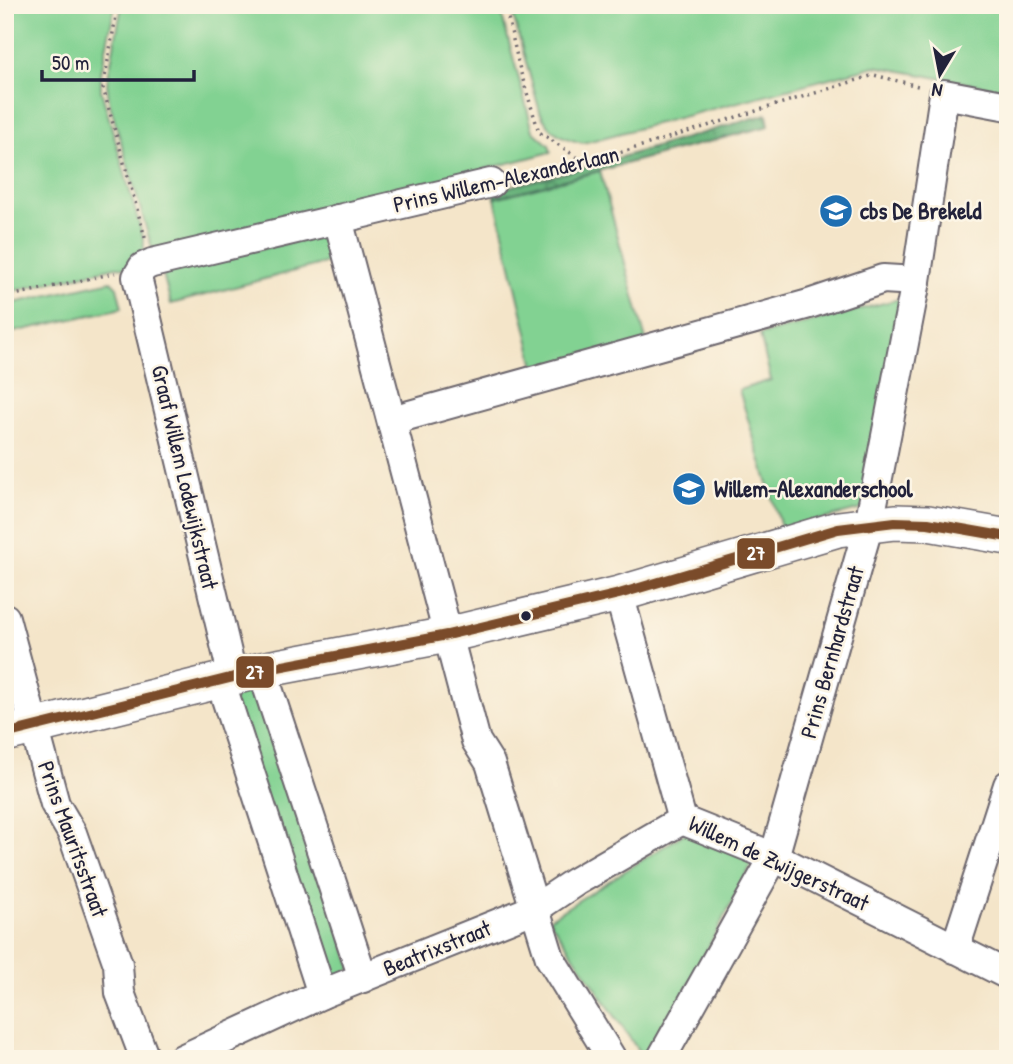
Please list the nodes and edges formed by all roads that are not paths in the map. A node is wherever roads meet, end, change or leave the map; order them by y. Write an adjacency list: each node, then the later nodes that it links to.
1 (1008, 106): 5 (street, Prins Bernhardstraat)
2 (491, 183): 3 (street, Prins Willem-Alexanderlaan)
3 (338, 219): 4 (street, Prins Willem-Alexanderlaan); 6 (street)
4 (145, 270): 12 (street, Graaf Willem Lodewijkstraat)
5 (916, 281): 6 (street); 7 (street, Prins Bernhardstraat)
6 (392, 420): 11 (street)
7 (869, 524): 8 (main road); 9 (main road); 16 (street, Prins Bernhardstraat)
8 (1008, 537)
9 (619, 594): 11 (main road); 15 (street, Willem de Zwijgerstraat)
10 (5, 618): 13 (street, Prins Mauritsstraat)
11 (447, 635): 12 (main road); 17 (street)
12 (238, 676): 13 (main road); 20 (street, Graaf Willem Lodewijkstraat); 21 (street, Graaf Willem Lodewijkstraat)
13 (19, 730): 22 (street, Prins Mauritsstraat)
14 (1008, 785): 18 (street)
15 (682, 820): 16 (street, Willem de Zwijgerstraat); 17 (street, Beatrixstraat)
16 (774, 857): 18 (street, Willem de Zwijgerstraat); 25 (street, Prins Bernhardstraat)
17 (536, 908): 20 (street, Beatrixstraat); 24 (street)
18 (955, 949): 19 (street, Willem de Zwijgerstraat)
19 (1008, 975)
20 (363, 978): 21 (street, Beatrixstraat)
21 (322, 994): 23 (street, Beatrixstraat)
22 (145, 1059)
23 (182, 1059)
24 (612, 1059)
25 (661, 1059)

